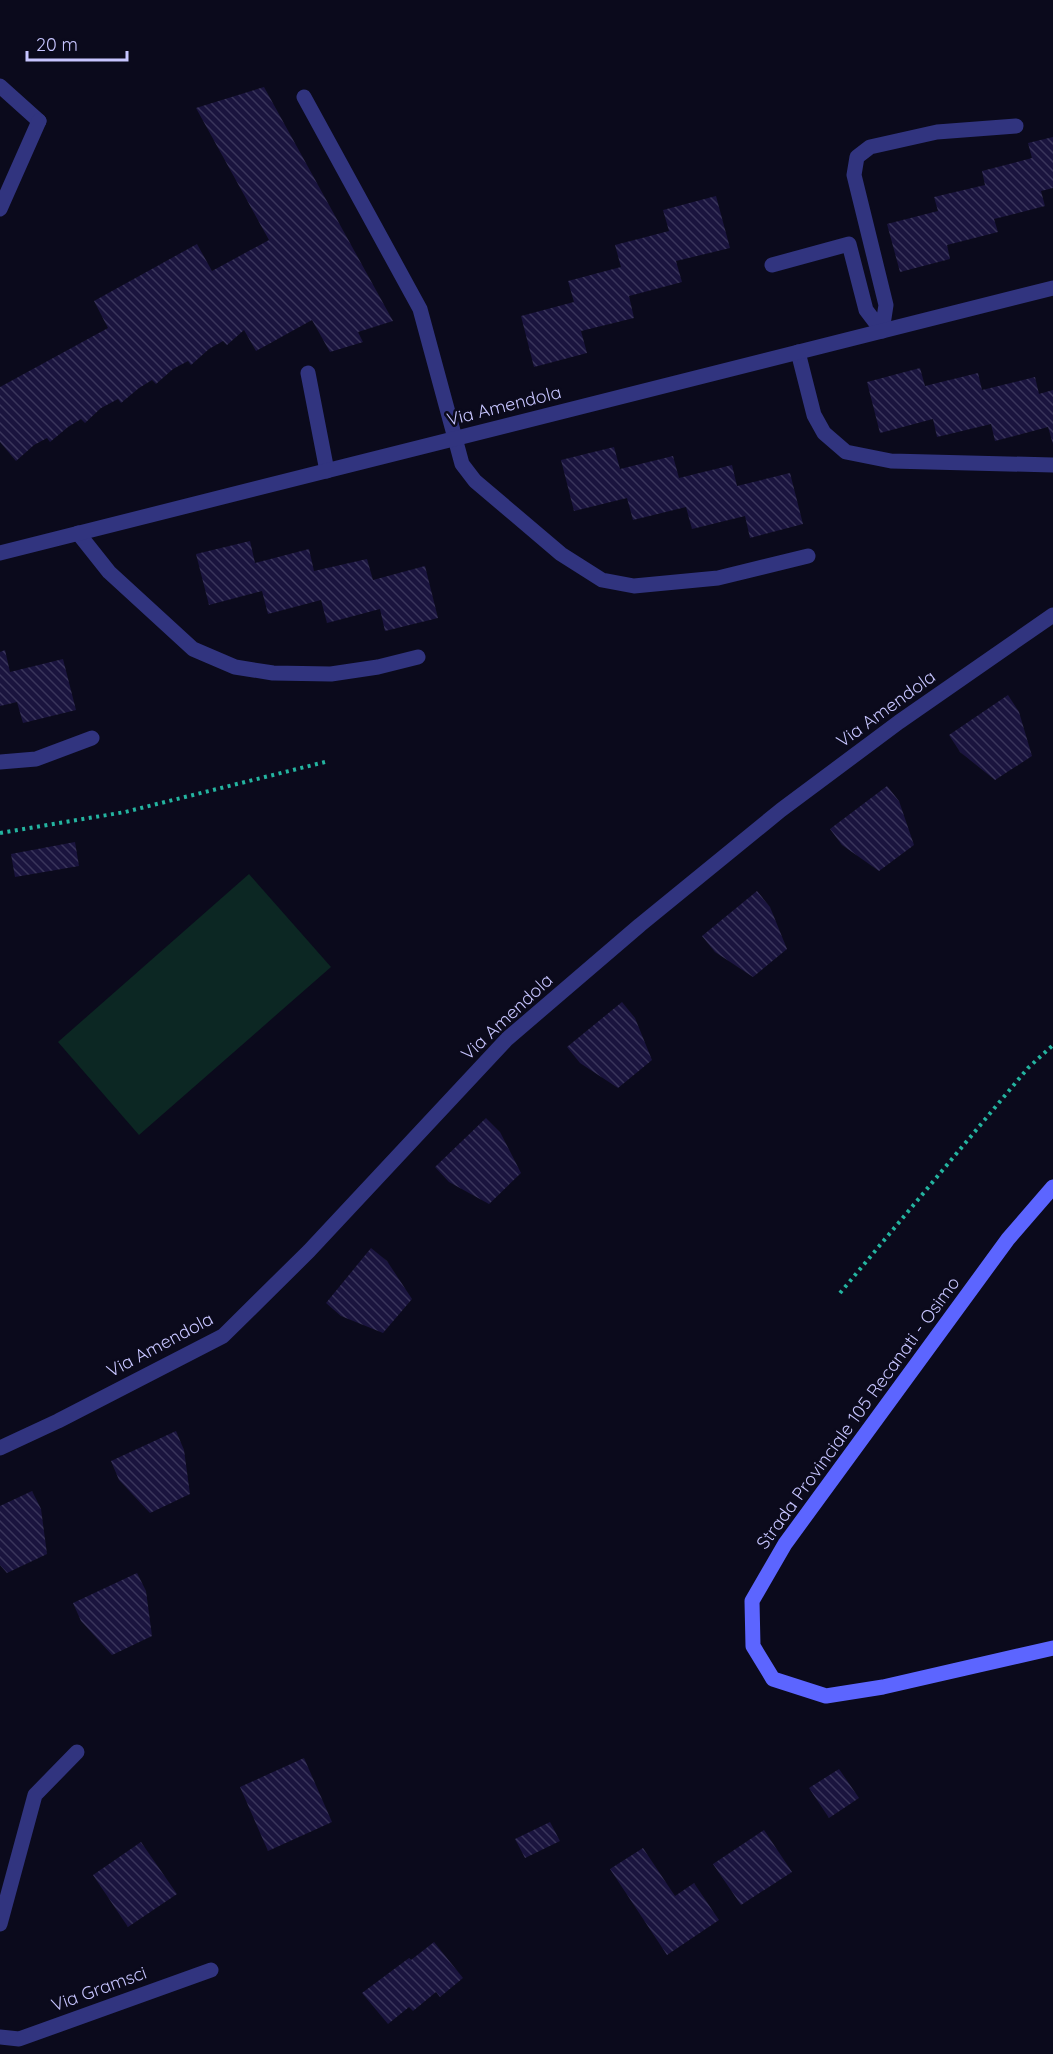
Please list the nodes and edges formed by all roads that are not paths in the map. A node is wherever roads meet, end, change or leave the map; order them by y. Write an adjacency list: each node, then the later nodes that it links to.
1 (0, 86): 4 (street)
2 (304, 97): 10 (street)
3 (1016, 126): 7 (street)
4 (0, 209)
5 (772, 265): 7 (street)
6 (1053, 288): 7 (street, Via Amendola)
7 (882, 331): 8 (street, Via Amendola)
8 (798, 352): 10 (street, Via Amendola); 11 (street)
9 (308, 372): 12 (street)
10 (454, 439): 12 (street, Via Amendola); 15 (street)
11 (1053, 465)
12 (327, 471): 13 (street, Via Amendola)
13 (78, 533): 14 (street, Via Amendola); 17 (street)
14 (0, 553)
15 (808, 556)
16 (1053, 615): 21 (street, Via Amendola)
17 (418, 657)
18 (92, 738): 19 (street)
19 (0, 762)
20 (1053, 1187): 22 (main road, Strada Provinciale 105 Recanati - Osimo)
21 (0, 1448)
22 (1053, 1648)
23 (77, 1752): 24 (street)
24 (0, 1924)
25 (211, 1970): 26 (street, Via Gramsci)
26 (0, 2037)

